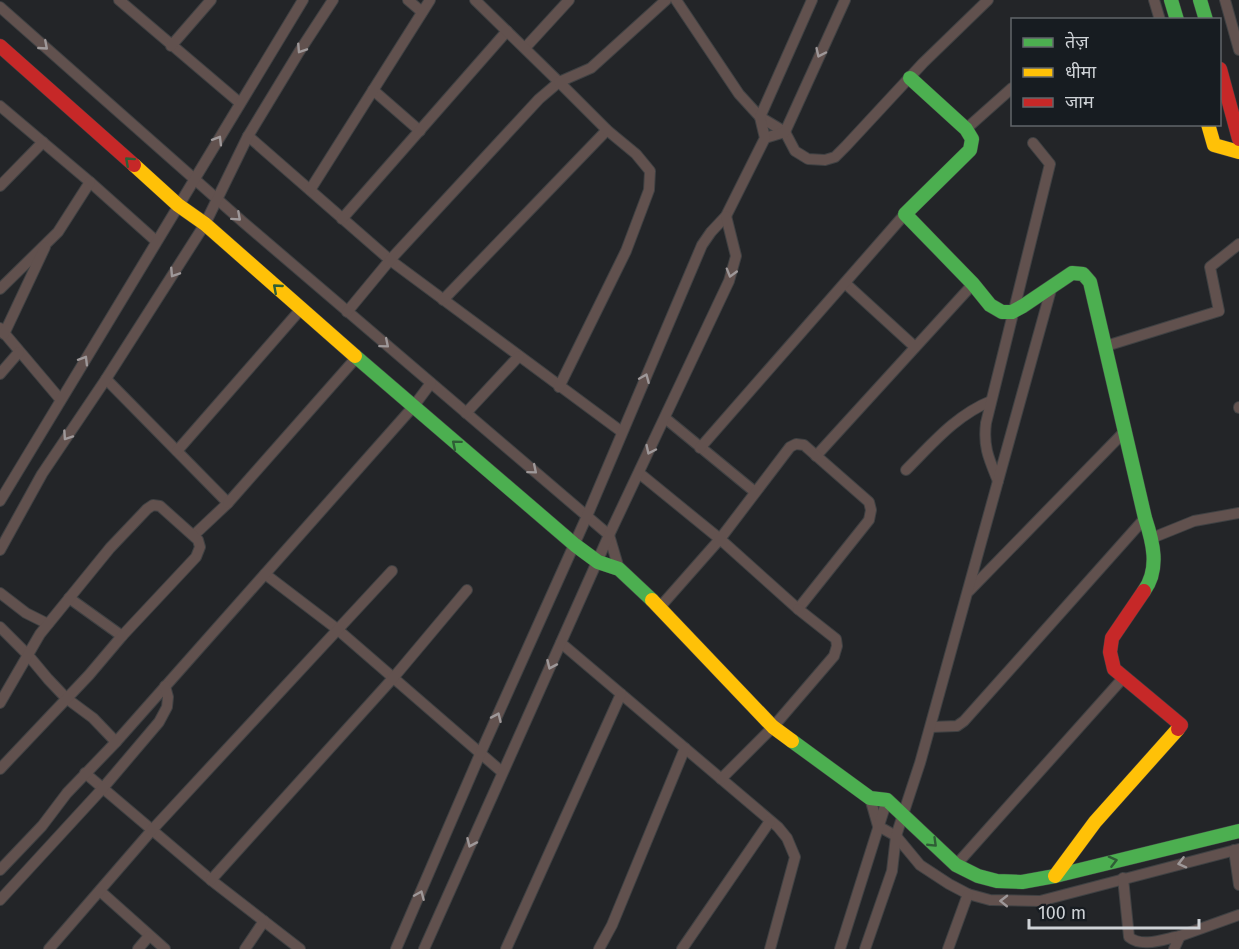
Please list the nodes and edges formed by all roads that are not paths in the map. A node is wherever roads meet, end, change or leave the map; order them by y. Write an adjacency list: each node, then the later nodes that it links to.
1 (211, 0): 25 (street)
2 (303, 0): 33 (street)
3 (333, 0): 41 (street, one-way to 41)
4 (408, 0): 19 (street)
5 (430, 0): 19 (street)
6 (569, 0): 26 (street)
7 (666, 0): 30 (street)
8 (676, 0): 35 (street)
9 (812, 0): 35 (street)
10 (845, 0): 40 (street, one-way to 40)
11 (987, 0): 29 (street)
12 (1154, 0): 20 (street)
13 (1172, 0): 21 (street)
14 (1200, 0): 22 (street)
15 (1225, 0): 27 (street)
16 (122, 1): 25 (street)
17 (479, 1): 23 (street)
18 (0, 7): 47 (street, one-way to 47)
19 (422, 12): 32 (street)
20 (1159, 18)
21 (1176, 18)
22 (1205, 18)
23 (507, 31): 26 (street); 39 (street)
24 (0, 46): 52 (street, one-way to 24)
25 (171, 46): 33 (street)
26 (525, 48): 30 (street)
27 (1239, 50)
28 (1221, 73): 43 (street)
29 (910, 78): 37 (street); 40 (street)
30 (559, 82): 38 (street); 60 (street)
31 (1011, 89): 37 (street)
32 (373, 90): 39 (street); 50 (street)
33 (240, 103): 47 (street, one-way to 33)
34 (0, 106): 44 (street)
35 (760, 117): 40 (street); 42 (street)
36 (1209, 126): 46 (street)
37 (966, 129): 53 (street)
38 (607, 130): 65 (street); 78 (street)
39 (420, 131): 55 (street)
40 (785, 132): 42 (street)
41 (248, 136): 50 (street); 51 (street)
42 (765, 138): 54 (street)
43 (1239, 139)
44 (43, 142): 48 (street); 49 (street)
45 (1034, 143): 67 (street)
46 (1239, 152)
47 (194, 179): 51 (street); 52 (street)
48 (90, 182): 57 (street); 58 (street)
49 (0, 186)
50 (309, 190): 55 (street)
51 (218, 200): 56 (street); 68 (street, one-way to 68)
52 (178, 205): 56 (street); 57 (street)
53 (905, 214): 61 (street); 62 (street)
54 (726, 216): 83 (street, one-way to 83); 85 (street, one-way to 54)
55 (342, 219): 60 (street)
56 (205, 224): 66 (street, one-way to 56); 76 (street, one-way to 76)
57 (156, 241): 79 (street, one-way to 57)
58 (48, 242): 64 (street); 69 (street)
59 (1239, 244): 70 (street)
60 (390, 260): 65 (street); 68 (street)
61 (845, 283): 71 (street); 86 (street)
62 (973, 284): 67 (street); 71 (street)
63 (1052, 286): 67 (street); 70 (street); 91 (street)
64 (0, 289)
65 (443, 300): 73 (street)
66 (301, 309): 74 (street); 87 (street)
67 (1015, 310): 80 (street)
68 (347, 312): 77 (street, one-way to 77)
69 (2, 331): 72 (street)
70 (1106, 346): 84 (street)
71 (915, 347): 88 (street)
72 (19, 352): 75 (street); 79 (street)
73 (519, 356): 78 (street); 82 (street)
74 (356, 358): 81 (street); 94 (street)
75 (0, 374)
76 (106, 379): 87 (street); 103 (street, one-way to 103)
77 (431, 383): 81 (street); 82 (street)
78 (559, 387): 85 (street)
79 (60, 399): 93 (street)
80 (992, 401): 89 (street); 91 (street)
81 (413, 407): 102 (street, one-way to 81); 107 (street)
82 (466, 412): 96 (street, one-way to 96)
83 (665, 418): 86 (street); 90 (street, one-way to 90)
84 (1126, 430): 97 (street); 110 (street)
85 (622, 432): 96 (street)
86 (700, 448): 92 (street)
87 (177, 451): 94 (street)
88 (816, 456): 92 (street); 113 (street)
89 (906, 470)
90 (639, 473): 99 (street); 101 (street)
91 (998, 481): 110 (street)
92 (755, 492): 101 (street)
93 (0, 501)
94 (228, 502): 98 (street)
95 (1239, 513): 100 (street)
96 (587, 516): 99 (street); 102 (street)
97 (1144, 518): 100 (street); 127 (street)
98 (194, 535): 111 (street); 117 (street)
99 (609, 535): 104 (street); 105 (street)
100 (1152, 538): 121 (street)
101 (720, 539): 112 (street); 113 (street)
102 (575, 545): 104 (street); 130 (street, one-way to 102)
103 (0, 550)
104 (598, 562): 105 (street); 118 (street)
105 (620, 569): 112 (street)
106 (392, 571): 116 (street)
107 (265, 574): 116 (street); 122 (street)
108 (467, 590): 120 (street)
109 (0, 593): 114 (street)
110 (967, 593): 127 (street)
111 (69, 598): 114 (street); 117 (street)
112 (660, 607): 126 (street)
113 (798, 609): 126 (street)
114 (48, 624): 119 (street)
115 (0, 627): 119 (street)
116 (337, 629): 120 (street); 141 (street)
117 (122, 636): 124 (street)
118 (561, 644): 123 (street); 132 (street, one-way to 132)
119 (28, 655): 124 (street); 125 (street)
120 (393, 677): 130 (street); 149 (street)
121 (1124, 677): 145 (street); 147 (street)
122 (165, 686): 128 (street); 135 (street)
123 (621, 694): 129 (street); 165 (street)
124 (66, 698): 128 (street); 131 (street)
125 (0, 703)
126 (772, 727): 134 (street); 136 (street)
127 (930, 727): 138 (street)
128 (116, 742): 133 (street)
129 (685, 748): 134 (street); 166 (street)
130 (481, 752): 132 (street); 163 (street, one-way to 130)
131 (0, 769)
132 (502, 772): 164 (street, one-way to 164)
133 (85, 773): 135 (street); 146 (street)
134 (722, 779): 139 (street)
135 (103, 788): 141 (street); 153 (street)
136 (870, 798): 137 (street); 140 (street)
137 (887, 800): 138 (street); 140 (street)
138 (903, 814): 143 (street); 145 (street, one-way to 145)
139 (770, 821): 167 (street); 168 (street)
140 (878, 826): 143 (street); 169 (street)
141 (153, 830): 149 (street); 151 (street)
142 (1239, 831): 147 (street, one-way to 142)
143 (896, 836): 152 (street); 170 (street)
144 (1236, 849): 148 (street, one-way to 148); 150 (street)
145 (956, 865): 147 (street)
146 (0, 870)
147 (1055, 876)
148 (1123, 878): 152 (street, one-way to 152); 157 (street)
149 (211, 880): 155 (street)
150 (1239, 885)
151 (100, 891): 156 (street); 158 (street)
152 (968, 894): 171 (street)
153 (0, 900)
154 (1239, 915): 157 (street)
155 (264, 921): 161 (street); 162 (street)
156 (149, 936): 159 (street); 160 (street)
157 (1180, 936): 172 (street)
158 (49, 949)
159 (138, 949)
160 (165, 949)
161 (244, 949)
162 (300, 949)
163 (396, 949)
164 (424, 949)
165 (506, 949)
166 (599, 949)
167 (682, 949)
168 (770, 949)
169 (840, 949)
170 (865, 949)
171 (948, 949)
172 (1174, 949)

